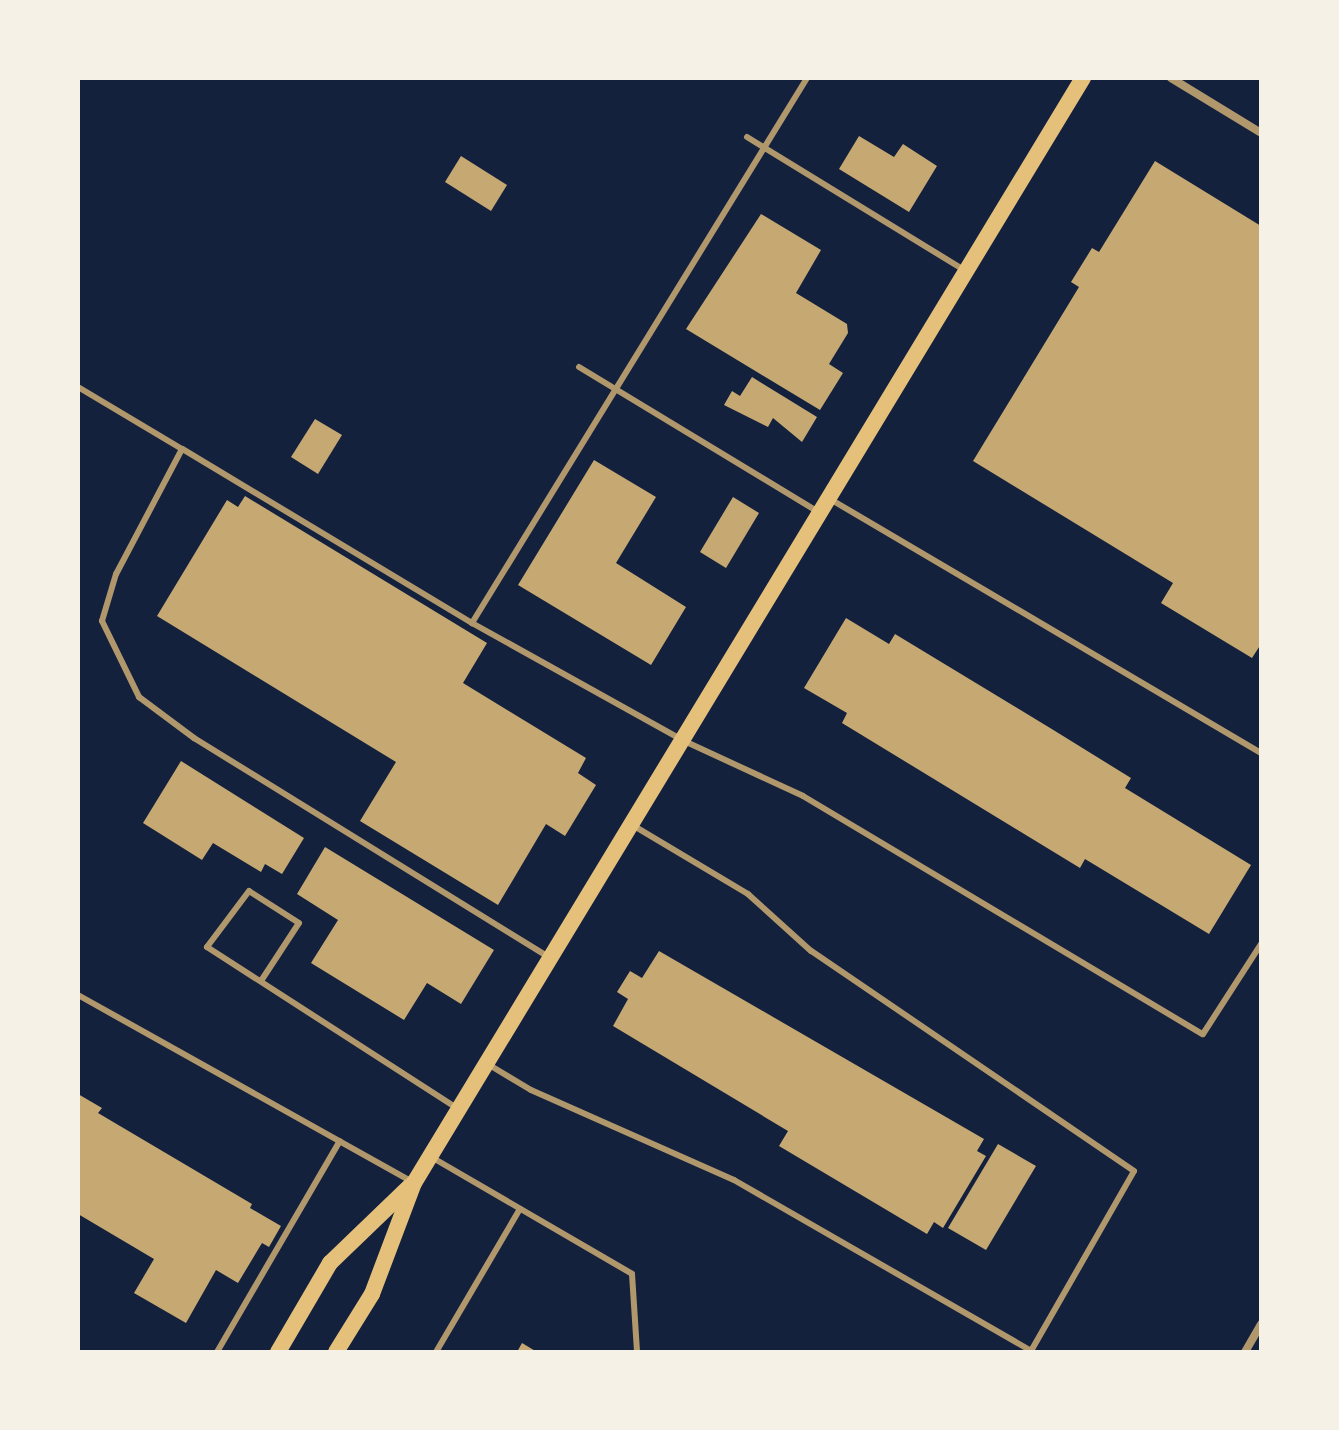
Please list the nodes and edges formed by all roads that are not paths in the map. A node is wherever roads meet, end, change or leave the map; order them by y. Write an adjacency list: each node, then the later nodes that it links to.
1 (807, 78): 6 (lane)
2 (1083, 78): 7 (main road)
3 (1171, 78): 4 (street)
4 (1261, 133)
5 (747, 137): 6 (lane)
6 (764, 148): 7 (lane); 10 (lane)
7 (966, 271): 12 (main road)
8 (579, 367): 10 (lane)
9 (78, 387): 11 (lane)
10 (616, 388): 12 (lane); 13 (lane)
11 (182, 449): 13 (lane); 18 (lane)
12 (824, 505): 14 (main road); 15 (lane)
13 (472, 623): 14 (lane)
14 (682, 740): 16 (main road); 17 (lane)
15 (1261, 753)
16 (631, 824): 18 (main road); 21 (lane)
17 (1261, 944)
18 (550, 958): 21 (main road)
19 (261, 981): 19 (lane); 22 (lane)
20 (78, 995): 23 (lane)
21 (486, 1063): 22 (main road)
22 (458, 1109): 24 (main road)
23 (340, 1141): 25 (lane); 28 (lane)
24 (430, 1156): 25 (main road); 26 (lane)
25 (414, 1183): 29 (main road); 30 (main road)
26 (520, 1209): 31 (lane); 32 (lane)
27 (1261, 1324): 33 (street)
28 (217, 1352)
29 (278, 1352)
30 (336, 1352)
31 (436, 1352)
32 (637, 1352)
33 (1245, 1352)

